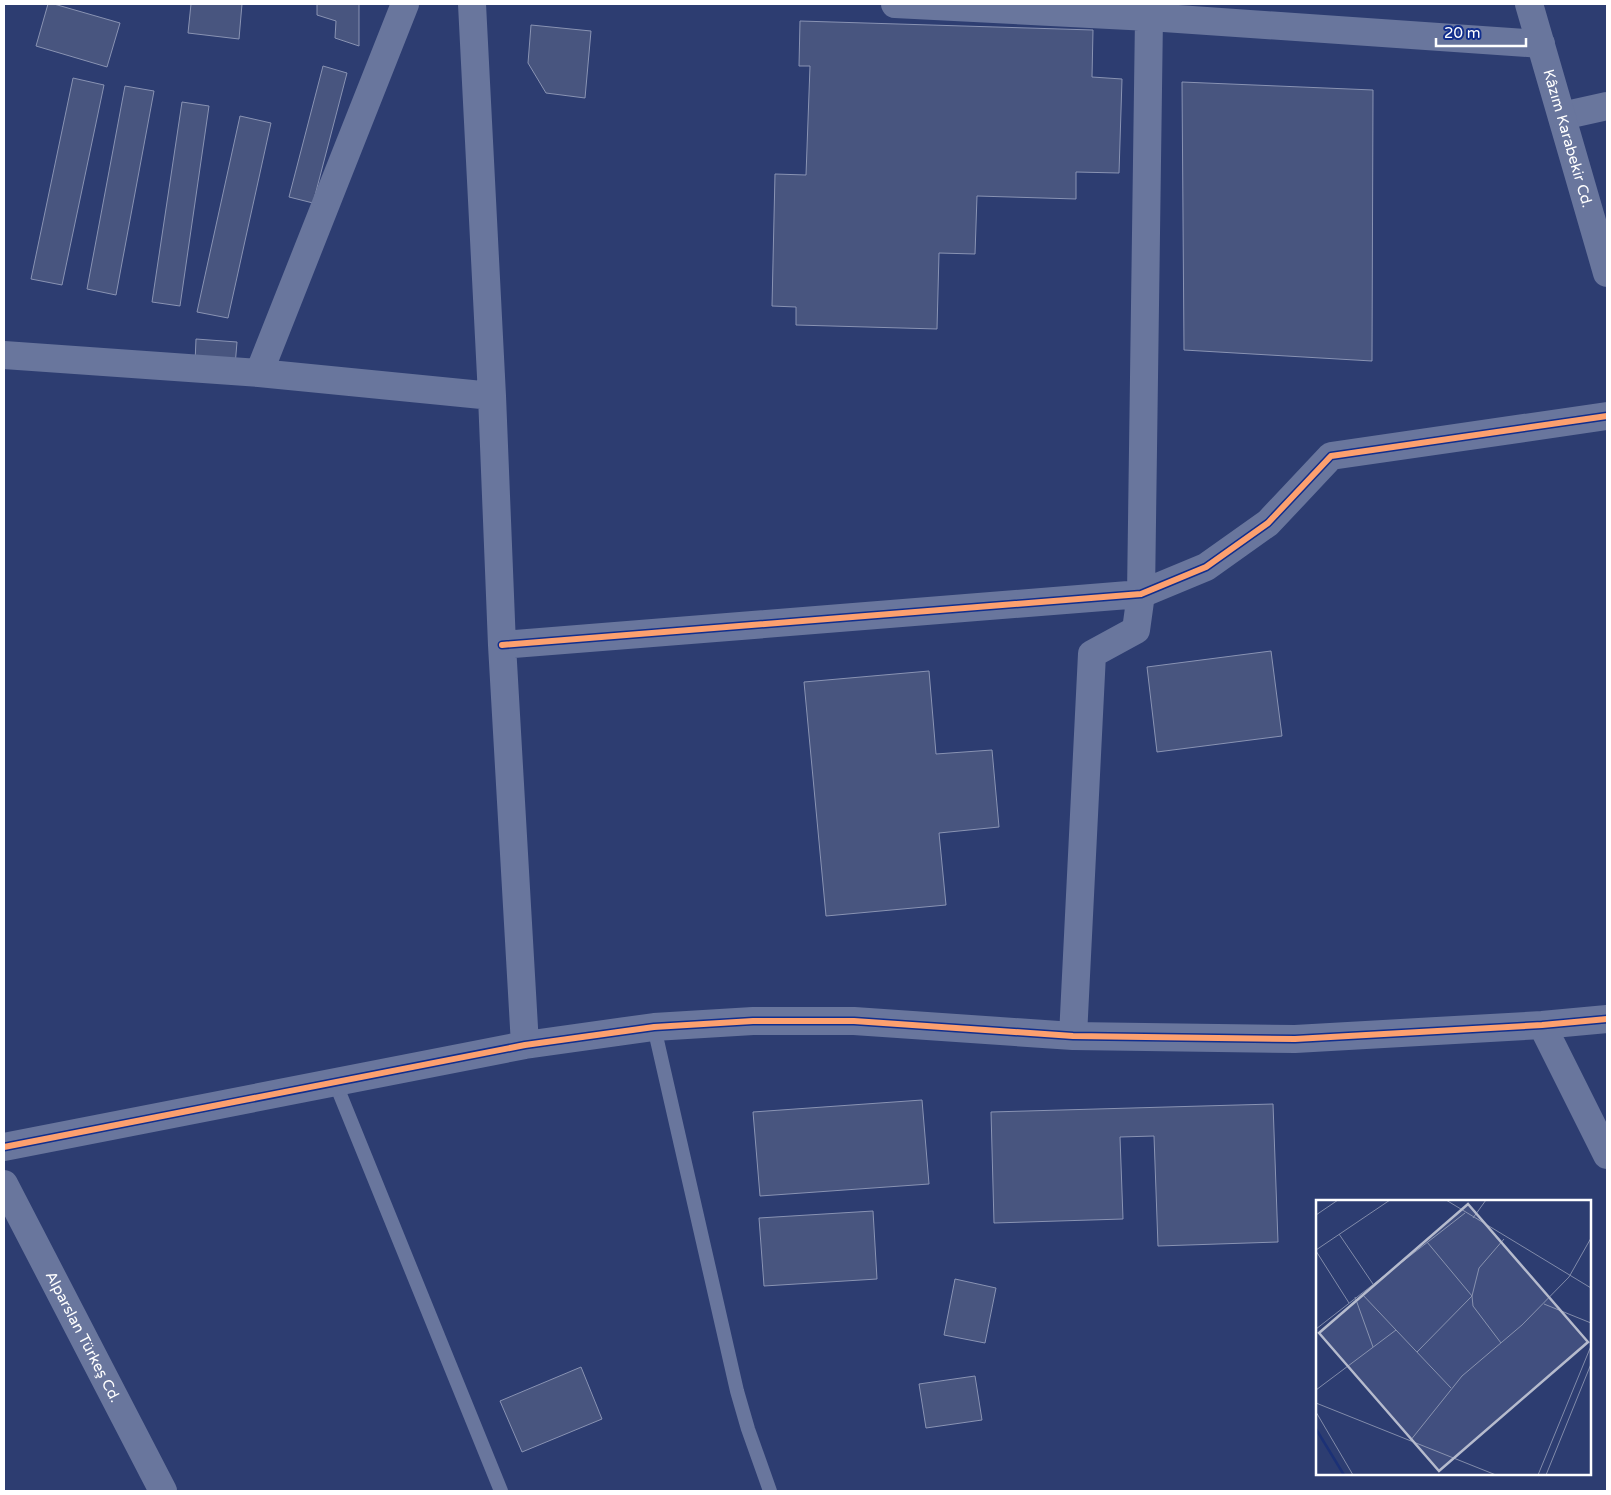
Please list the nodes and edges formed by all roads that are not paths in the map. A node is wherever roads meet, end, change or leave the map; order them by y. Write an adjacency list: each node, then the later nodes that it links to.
1 (405, 4): 11 (street)
2 (472, 4): 12 (street)
3 (895, 4): 5 (street)
4 (1529, 4): 6 (street, Kâzım Karabekir Cd.)
5 (1150, 17): 6 (street); 14 (street)
6 (1541, 44): 8 (street, Kâzım Karabekir Cd.)
7 (1607, 106): 8 (street)
8 (1562, 116): 9 (street, Kâzım Karabekir Cd.)
9 (1607, 273)
10 (4, 355): 11 (street)
11 (259, 373): 12 (street)
12 (492, 396): 15 (street)
13 (1607, 416): 14 (street)
14 (1141, 594): 15 (street); 19 (street)
15 (502, 645): 20 (street)
16 (1607, 1019): 17 (street)
17 (1542, 1025): 19 (street); 23 (street)
18 (654, 1027): 19 (street); 20 (street); 27 (lane)
19 (1072, 1036)
20 (525, 1045): 21 (street)
21 (335, 1082): 22 (street); 26 (lane)
22 (4, 1147)
23 (1607, 1155)
24 (4, 1184): 25 (street, Alparslan Türkeş Cd.)
25 (163, 1491)
26 (501, 1491)
27 (770, 1491)

